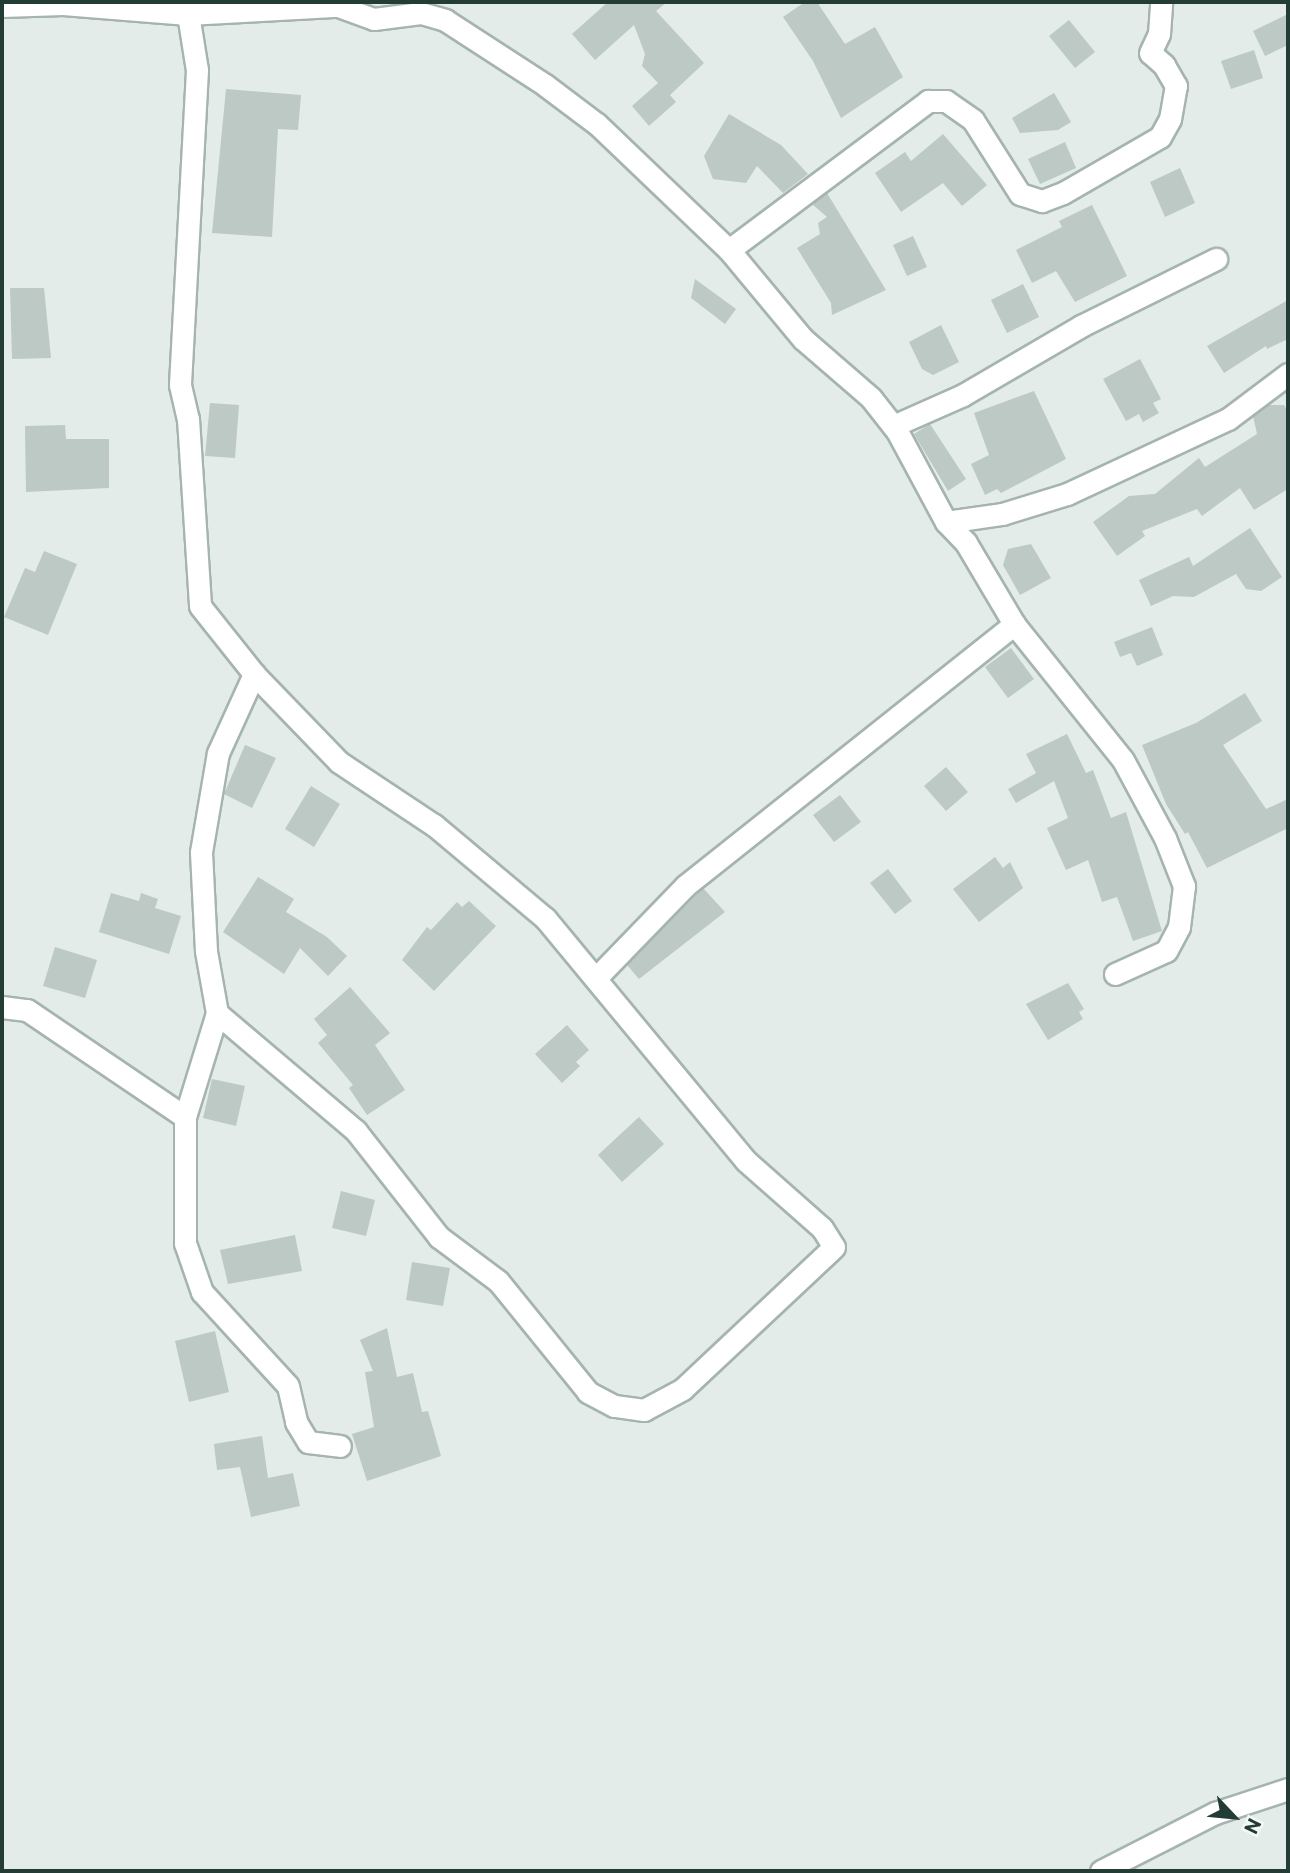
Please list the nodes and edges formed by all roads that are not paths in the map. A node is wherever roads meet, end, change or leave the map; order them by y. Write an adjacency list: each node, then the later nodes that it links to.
1 (1161, 2): 4 (street)
2 (2, 6): 3 (street)
3 (188, 13): 4 (street); 10 (street)
4 (729, 250): 7 (street)
5 (1216, 259): 7 (street)
6 (1288, 374): 8 (street)
7 (893, 426): 8 (street)
8 (946, 522): 9 (street)
9 (1014, 624): 11 (street); 12 (street)
10 (254, 674): 12 (street); 14 (street)
11 (1115, 974)
12 (596, 978): 14 (street)
13 (2, 1007): 15 (street)
14 (217, 1013): 15 (street)
15 (185, 1117): 16 (street)
16 (340, 1446)
17 (1288, 1789): 18 (street)
18 (1101, 1871)

